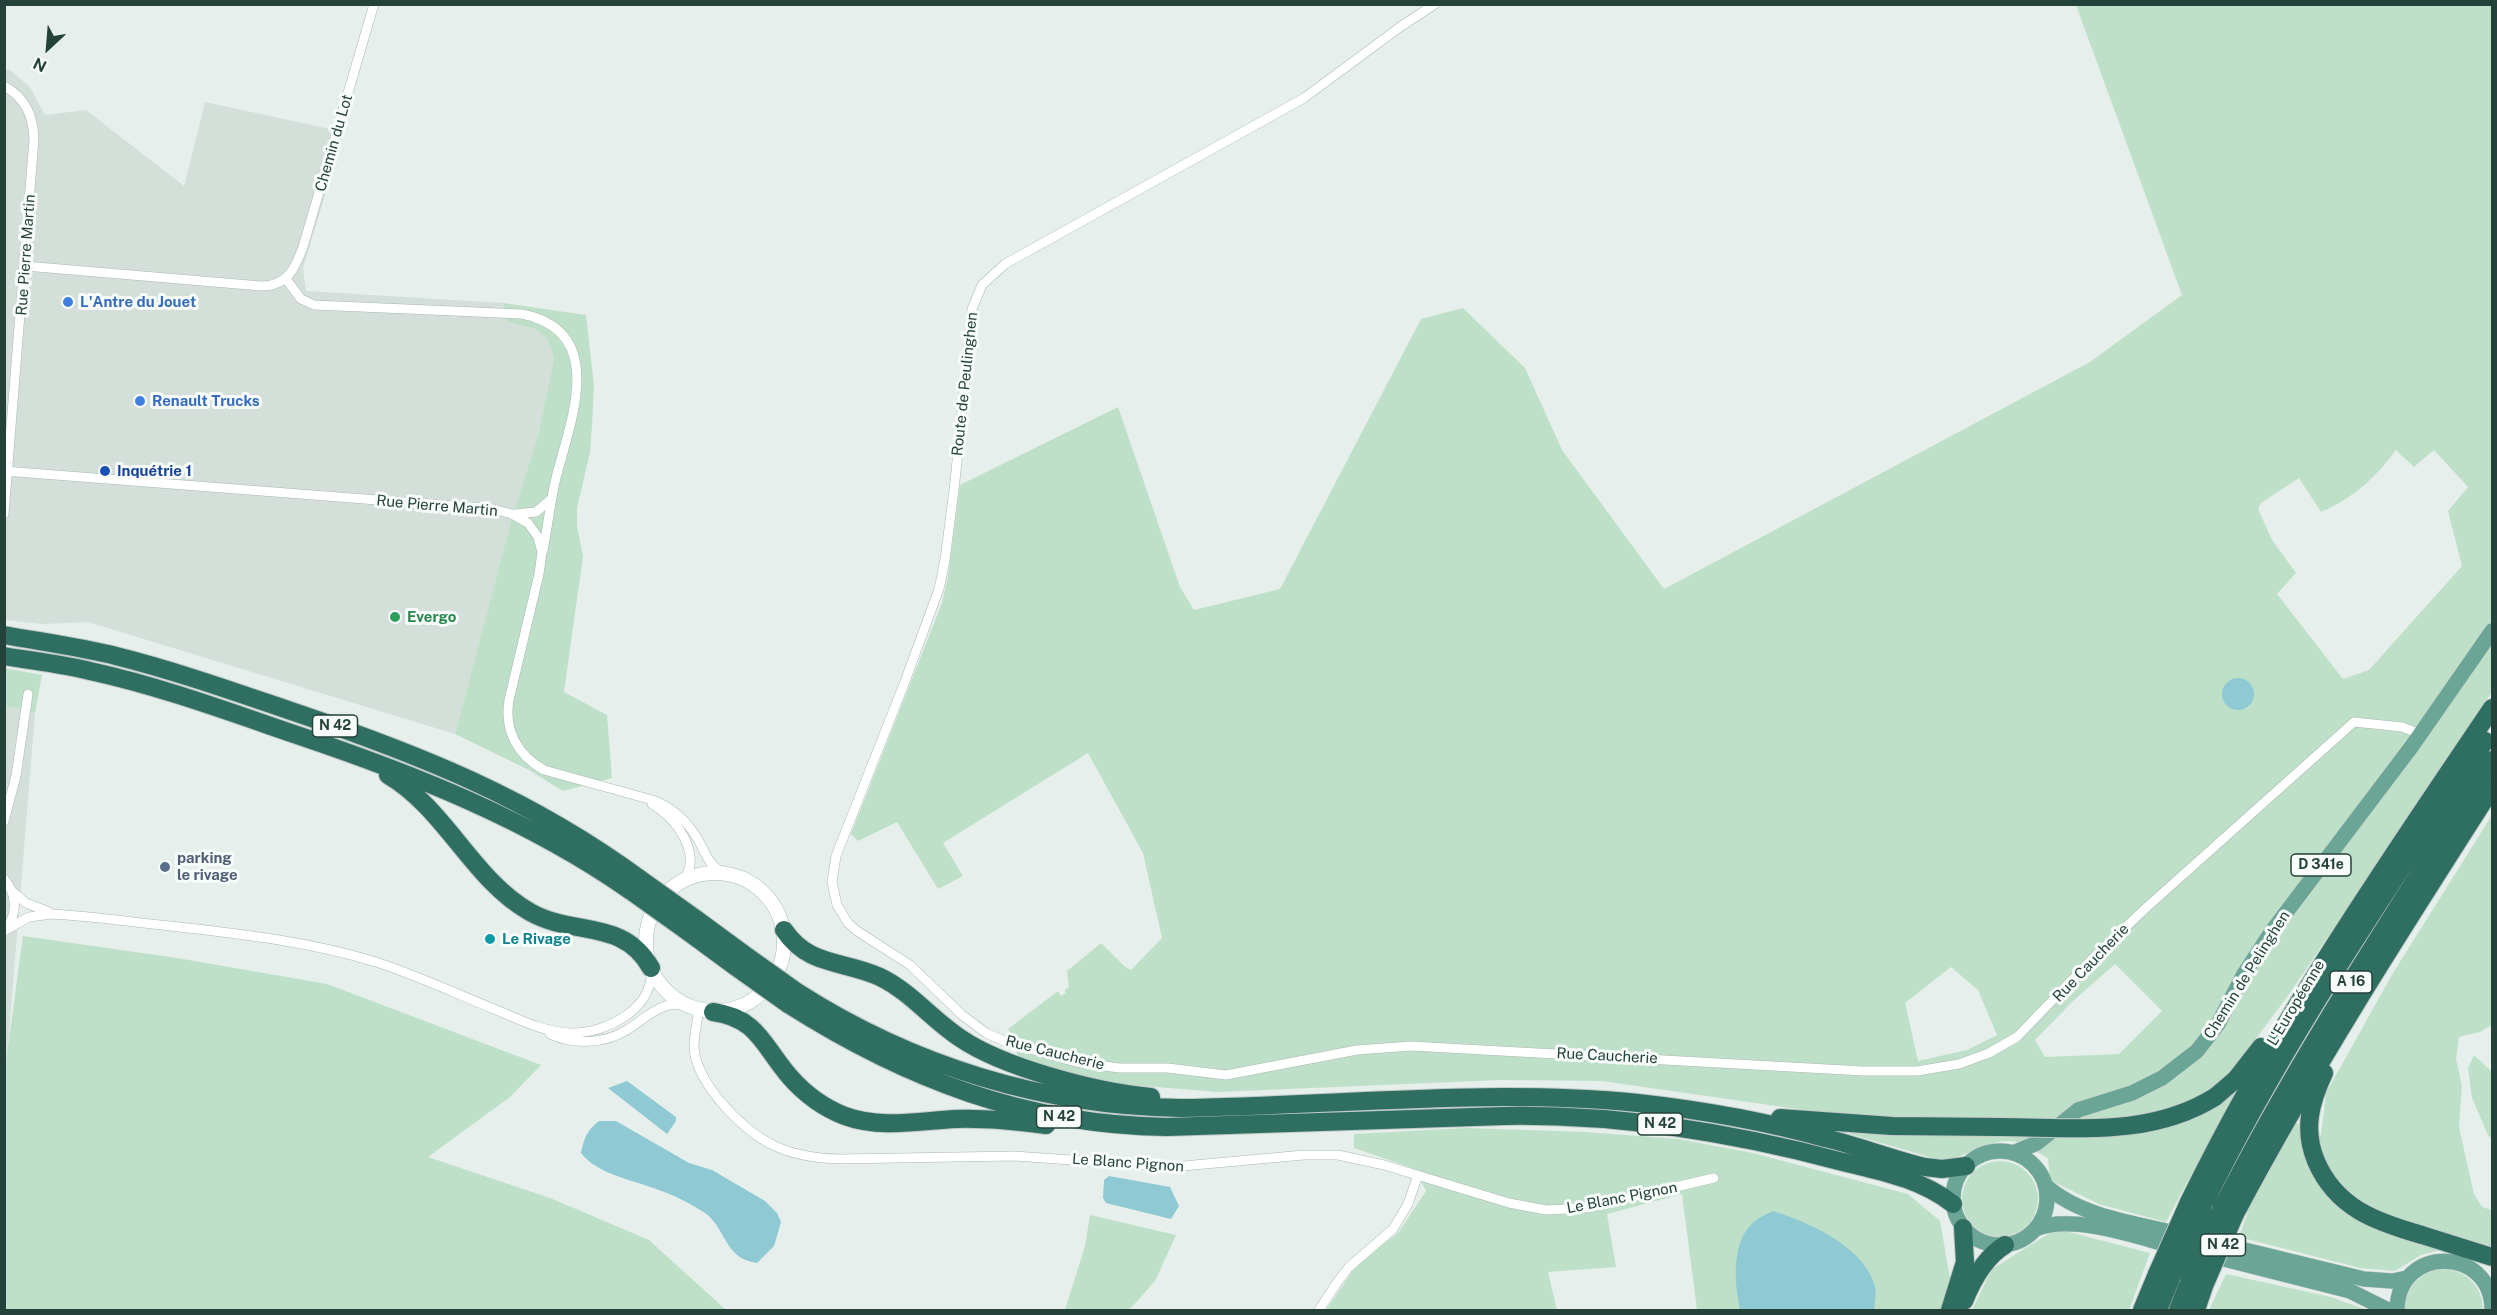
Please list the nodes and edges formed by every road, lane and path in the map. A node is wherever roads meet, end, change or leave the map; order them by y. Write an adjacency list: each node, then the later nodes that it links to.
1 (374, 4): 5 (street, Chemin du Lot)
2 (1435, 4): 23 (street, Route de Peulinghen)
3 (4, 86): 4 (street, Rue Pierre Martin)
4 (25, 266): 5 (street); 6 (street, Rue Pierre Martin)
5 (286, 279): 7 (street)
6 (6, 471): 8 (street, Rue Pierre Martin); 9 (street, Rue Pierre Martin)
7 (550, 500): 9 (street); 10 (street)
8 (4, 514)
9 (512, 514): 10 (street, Rue Pierre Martin)
10 (542, 557): 21 (street, Rue Pierre Martin)
11 (2493, 631): 17 (main road, Chemin de Pelinghen / D 341e)
12 (4, 635): 27 (highway, N 42)
13 (4, 656): 18 (highway, N 42)
14 (28, 694): 22 (street)
15 (2493, 708): 30 (highway)
16 (2493, 728): 49 (highway, L'Européenne / A 16)
17 (2420, 734): 23 (street, Rue Caucherie); 42 (main road, Chemin de Pelinghen / D 341e)
18 (328, 745): 27 (highway, N 42); 33 (highway)
19 (2493, 760): 49 (highway, L'Européenne / A 16)
20 (2493, 788): 34 (highway)
21 (642, 798): 24 (street, Rue Pierre Martin); 26 (street, Rue Pierre Martin)
22 (4, 821)
23 (836, 856)
24 (725, 874): 26 (street); 31 (street)
25 (5, 878): 28 (street)
26 (683, 881): 33 (street)
27 (636, 885): 35 (highway, N 42, bridge)
28 (13, 892): 29 (street); 32 (street)
29 (62, 915): 32 (street); 38 (street)
30 (2347, 926): 40 (highway, bridge); 49 (highway)
31 (784, 930): 37 (street); 39 (highway)
32 (4, 931)
33 (651, 968): 36 (street); 38 (street)
34 (2373, 974): 49 (highway); 53 (highway)
35 (793, 998): 39 (highway, N 42); 41 (highway, N 42)
36 (684, 1005): 37 (street); 38 (street)
37 (706, 1011): 41 (highway); 45 (street, Le Blanc Pignon)
38 (535, 1025)
39 (1348, 1102): 40 (highway, N 42)
40 (1725, 1115): 44 (highway, N 42)
41 (1354, 1121): 48 (highway, N 42)
42 (2052, 1131): 43 (main road, Chemin de Pelinghen / D 341e); 47 (main road)
43 (2013, 1153): 44 (main road); 47 (main road)
44 (1966, 1166): 48 (main road)
45 (1418, 1175): 46 (street, Le Blanc Pignon); 58 (street)
46 (1714, 1178)
47 (2043, 1180): 51 (main road); 55 (main road, N 42)
48 (1953, 1204): 50 (main road)
49 (2212, 1208): 57 (highway, L'Européenne / A 16, bridge); 57 (highway, bridge)
50 (1963, 1228): 52 (main road); 59 (highway)
51 (2036, 1229): 52 (main road); 65 (main road, N 42)
52 (2005, 1245): 60 (highway)
53 (2493, 1257)
54 (2477, 1274): 55 (main road); 56 (street); 67 (main road)
55 (2408, 1278): 66 (main road)
56 (2493, 1278)
57 (2180, 1280): 61 (highway); 62 (highway, L'Européenne / A 16); 63 (highway, L'Européenne / A 16); 64 (highway)
58 (1319, 1311)
59 (1950, 1311)
60 (1960, 1311)
61 (2142, 1311)
62 (2158, 1311)
63 (2178, 1311)
64 (2196, 1311)
65 (2388, 1311)
66 (2397, 1311)
67 (2492, 1311)

